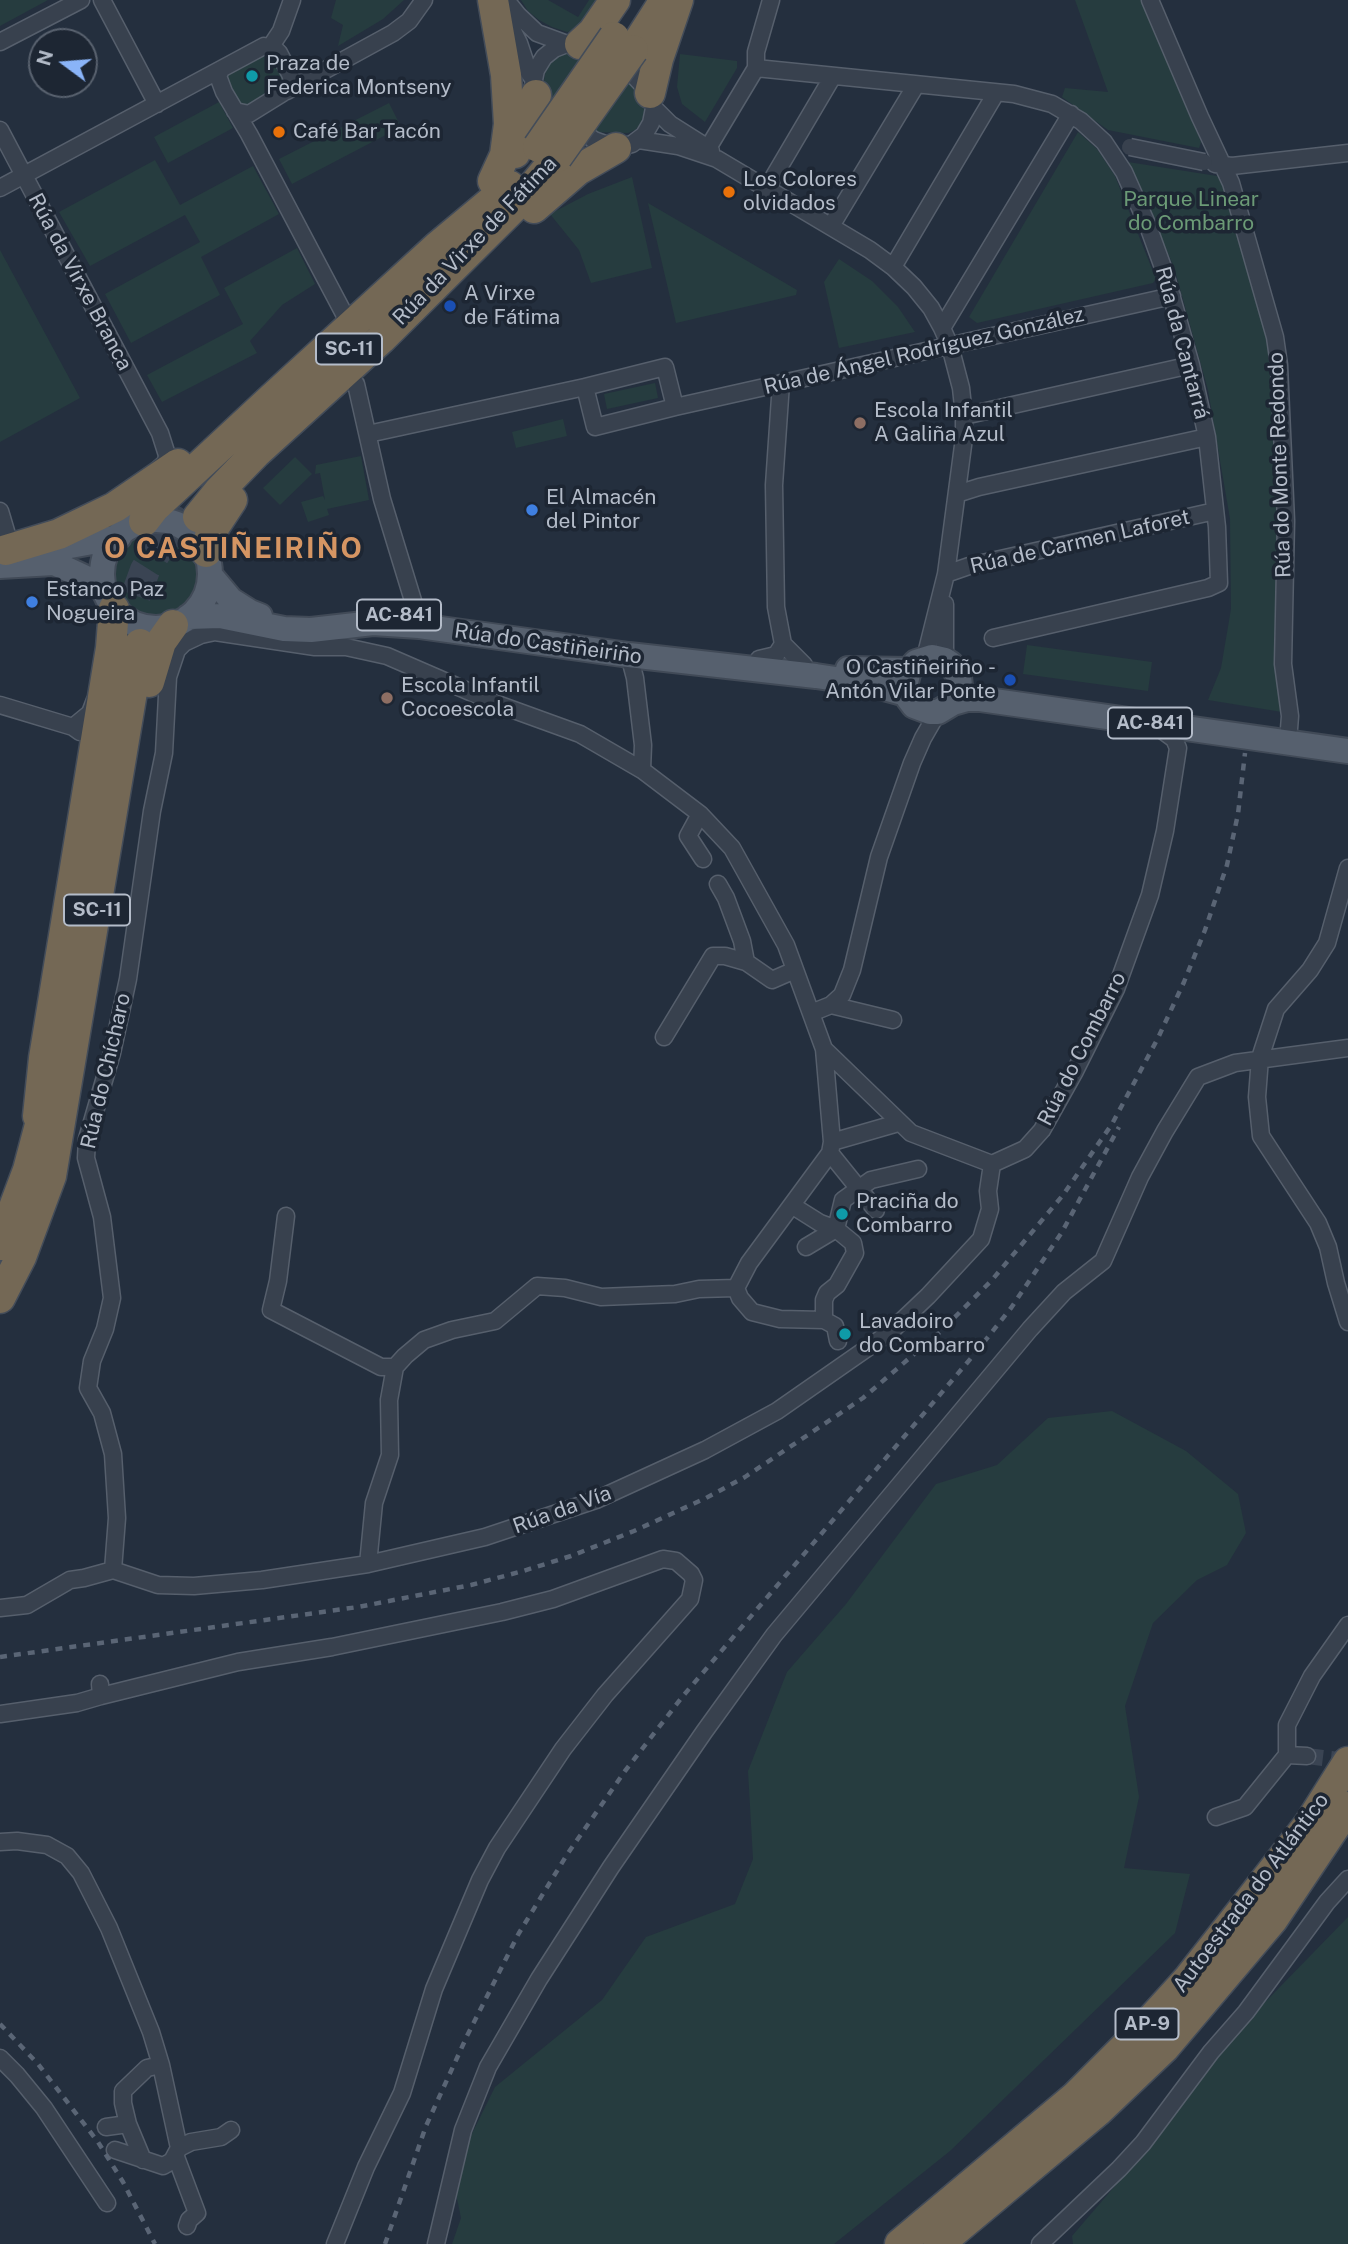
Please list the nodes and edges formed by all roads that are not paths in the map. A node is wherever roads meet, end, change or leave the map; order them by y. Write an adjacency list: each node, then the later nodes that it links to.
1 (81, 0): 13 (street)
2 (102, 0): 25 (street)
3 (292, 0): 16 (street)
4 (424, 0): 20 (street)
5 (495, 0): 22 (street); 36 (highway)
6 (506, 0): 15 (street)
7 (615, 0): 15 (highway)
8 (638, 0): 14 (highway, Rúa da Virxe de Fátima / SC-11)
9 (664, 0): 14 (highway, Rúa da Virxe de Fátima / SC-11)
10 (678, 0): 24 (highway)
11 (771, 0): 17 (street)
12 (1150, 0): 33 (street, Rúa do Monte Redondo)
13 (0, 42)
14 (623, 43): 36 (highway, Rúa da Virxe de Fátima / SC-11, bridge)
15 (574, 44): 22 (street); 24 (street)
16 (275, 50): 18 (street); 20 (street)
17 (756, 68): 19 (street, Rúa da Cantarrá); 31 (street)
18 (220, 76): 25 (street); 27 (street)
19 (833, 76): 21 (street, Rúa da Cantarrá); 37 (street)
20 (294, 85): 27 (street)
21 (916, 85): 23 (street, Rúa da Cantarrá); 38 (street)
22 (535, 88): 30 (street); 36 (highway)
23 (996, 93): 26 (street, Rúa da Cantarrá); 39 (street)
24 (652, 100): 30 (street); 31 (street)
25 (157, 104): 34 (street)
26 (1071, 114): 29 (street, Rúa da Cantarrá); 43 (street)
27 (243, 118): 42 (street)
28 (0, 130): 34 (street, Rúa da Virxe Branca)
29 (1104, 142): 33 (street, bridge); 41 (street, Rúa da Cantarrá)
30 (627, 144): 31 (street); 40 (highway)
31 (712, 153): 37 (street)
32 (1348, 153): 33 (street)
33 (1224, 166): 79 (street, Rúa do Monte Redondo)
34 (24, 176): 35 (street); 52 (street, Rúa da Virxe Branca)
35 (0, 188)
36 (509, 188): 40 (highway); 42 (highway, SC-11); 59 (highway, Rúa da Virxe de Fátima / SC-11)
37 (767, 188): 38 (street)
38 (831, 226): 39 (street)
39 (894, 267): 43 (street)
40 (463, 276): 47 (highway)
41 (1172, 296): 44 (street, Rúa de Ángel Rodríguez González); 45 (street, Rúa da Cantarrá)
42 (351, 327): 49 (highway, SC-11)
43 (942, 328): 44 (street)
44 (950, 345): 46 (street, Rúa de Ángel Rodríguez González); 51 (street)
45 (1192, 365): 51 (street); 54 (street, Rúa da Cantarrá)
46 (781, 383): 50 (street, Rúa de Ángel Rodríguez González); 70 (street)
47 (356, 384): 53 (street); 63 (highway)
48 (585, 387): 50 (street, Rúa de Ángel Rodríguez González); 50 (street); 53 (street)
49 (271, 400): 55 (highway); 61 (highway)
50 (675, 407)
51 (964, 415): 56 (street)
52 (160, 433): 55 (street, Rúa da Virxe Branca); 60 (street, Rúa da Virxe Branca)
53 (368, 433): 66 (street)
54 (1207, 437): 56 (street); 58 (street, Rúa da Cantarrá)
55 (202, 447): 60 (highway)
56 (957, 494): 64 (street)
57 (0, 511): 62 (street)
58 (1215, 512): 64 (street, Rúa de Carmen Laforet); 68 (street, Rúa da Cantarrá)
59 (191, 513)
60 (85, 522): 62 (highway)
61 (131, 529): 62 (main road, Rúa do Castiñeiriño); 63 (main road, Rúa do Castiñeiriño); 65 (main road)
62 (2, 555): 65 (main road, Rúa do Castiñeiriño)
63 (208, 564): 66 (main road, Rúa do Castiñeiriño / AC-841); 67 (main road)
64 (946, 574): 75 (street)
65 (108, 599): 67 (main road, Rúa do Castiñeiriño); 78 (street); 86 (highway)
66 (418, 617): 69 (main road, Rúa do Castiñeiriño / AC-841)
67 (179, 631): 73 (main road, Rúa do Castiñeiriño / AC-841); 87 (street, Rúa do Castiñeiriño); 106 (highway); 121 (street, Rúa do Chícharo)
68 (993, 638)
69 (603, 640): 71 (main road, Rúa do Castiñeiriño / AC-841); 73 (main road)
70 (783, 643): 72 (street); 74 (street)
71 (700, 651): 72 (main road, Rúa do Castiñeiriño / AC-841); 73 (main road)
72 (759, 659): 74 (main road, Rúa do Castiñeiriño / AC-841)
73 (638, 660): 76 (main road, Rúa do Castiñeiriño / AC-841); 87 (street)
74 (804, 665): 75 (main road, Rúa do Castiñeiriño / AC-841)
75 (934, 666): 76 (main road); 76 (main road); 79 (main road, Rúa do Castiñeiriño / AC-841)
76 (928, 704): 82 (street); 82 (street); 85 (main road, Rúa do Castiñeiriño / AC-841)
77 (0, 705): 78 (street)
78 (73, 727): 86 (street)
79 (1289, 729): 83 (main road, Rúa do Castiñeiriño / AC-841)
80 (1163, 731): 84 (street)
81 (1202, 734): 84 (street)
82 (923, 738): 94 (street)
83 (1348, 738)
84 (1178, 748): 104 (street, Rúa do Combarro)
85 (1348, 751)
86 (94, 752): 102 (highway)
87 (642, 770): 88 (street)
88 (700, 814): 89 (street); 93 (street)
89 (703, 859)
90 (1348, 868): 100 (street)
91 (718, 884): 92 (street)
92 (746, 962): 93 (street); 97 (street)
93 (795, 970): 95 (street)
94 (831, 1005): 95 (street); 96 (street)
95 (811, 1013): 99 (street)
96 (893, 1020)
97 (664, 1037)
98 (1348, 1048): 100 (street)
99 (824, 1049): 101 (street); 103 (street)
100 (1260, 1058): 117 (street); 143 (street)
101 (898, 1123): 103 (street); 104 (street)
102 (36, 1138): 106 (highway, SC-11); 112 (highway, SC-11)
103 (831, 1147): 107 (street); 108 (street)
104 (992, 1164): 120 (street, Rúa da Vía)
105 (919, 1169): 107 (street)
106 (51, 1176): 115 (highway, SC-11)
107 (860, 1190): 109 (street); 111 (street)
108 (793, 1206): 111 (street); 114 (street)
109 (876, 1210)
110 (286, 1216): 119 (street)
111 (836, 1229): 113 (street); 116 (street)
112 (0, 1245)
113 (806, 1247)
114 (736, 1288): 116 (street); 119 (street)
115 (0, 1298)
116 (824, 1320): 118 (street)
117 (1348, 1322)
118 (838, 1341)
119 (395, 1367): 120 (street)
120 (368, 1564): 121 (street, Rúa da Vía)
121 (113, 1570): 122 (street)
122 (0, 1608)
123 (1348, 1625): 125 (street)
124 (0, 1714): 142 (street)
125 (1287, 1755): 126 (street); 129 (street)
126 (1307, 1756)
127 (1348, 1762): 144 (highway, Autoestrada do Atlántico / AP-9)
128 (1348, 1807): 145 (highway, Autoestrada do Atlántico / AP-9)
129 (1216, 1817)
130 (0, 1842): 133 (street)
131 (1348, 1879): 146 (street)
132 (0, 2058): 140 (street)
133 (161, 2065): 134 (street); 138 (street)
134 (128, 2124): 135 (street); 139 (street)
135 (106, 2127)
136 (231, 2130): 138 (street)
137 (115, 2150): 139 (street)
138 (178, 2152): 139 (street); 141 (street)
139 (143, 2160)
140 (107, 2203)
141 (187, 2226)
142 (335, 2244)
143 (436, 2244)
144 (900, 2244)
145 (939, 2244)
146 (1040, 2244)

